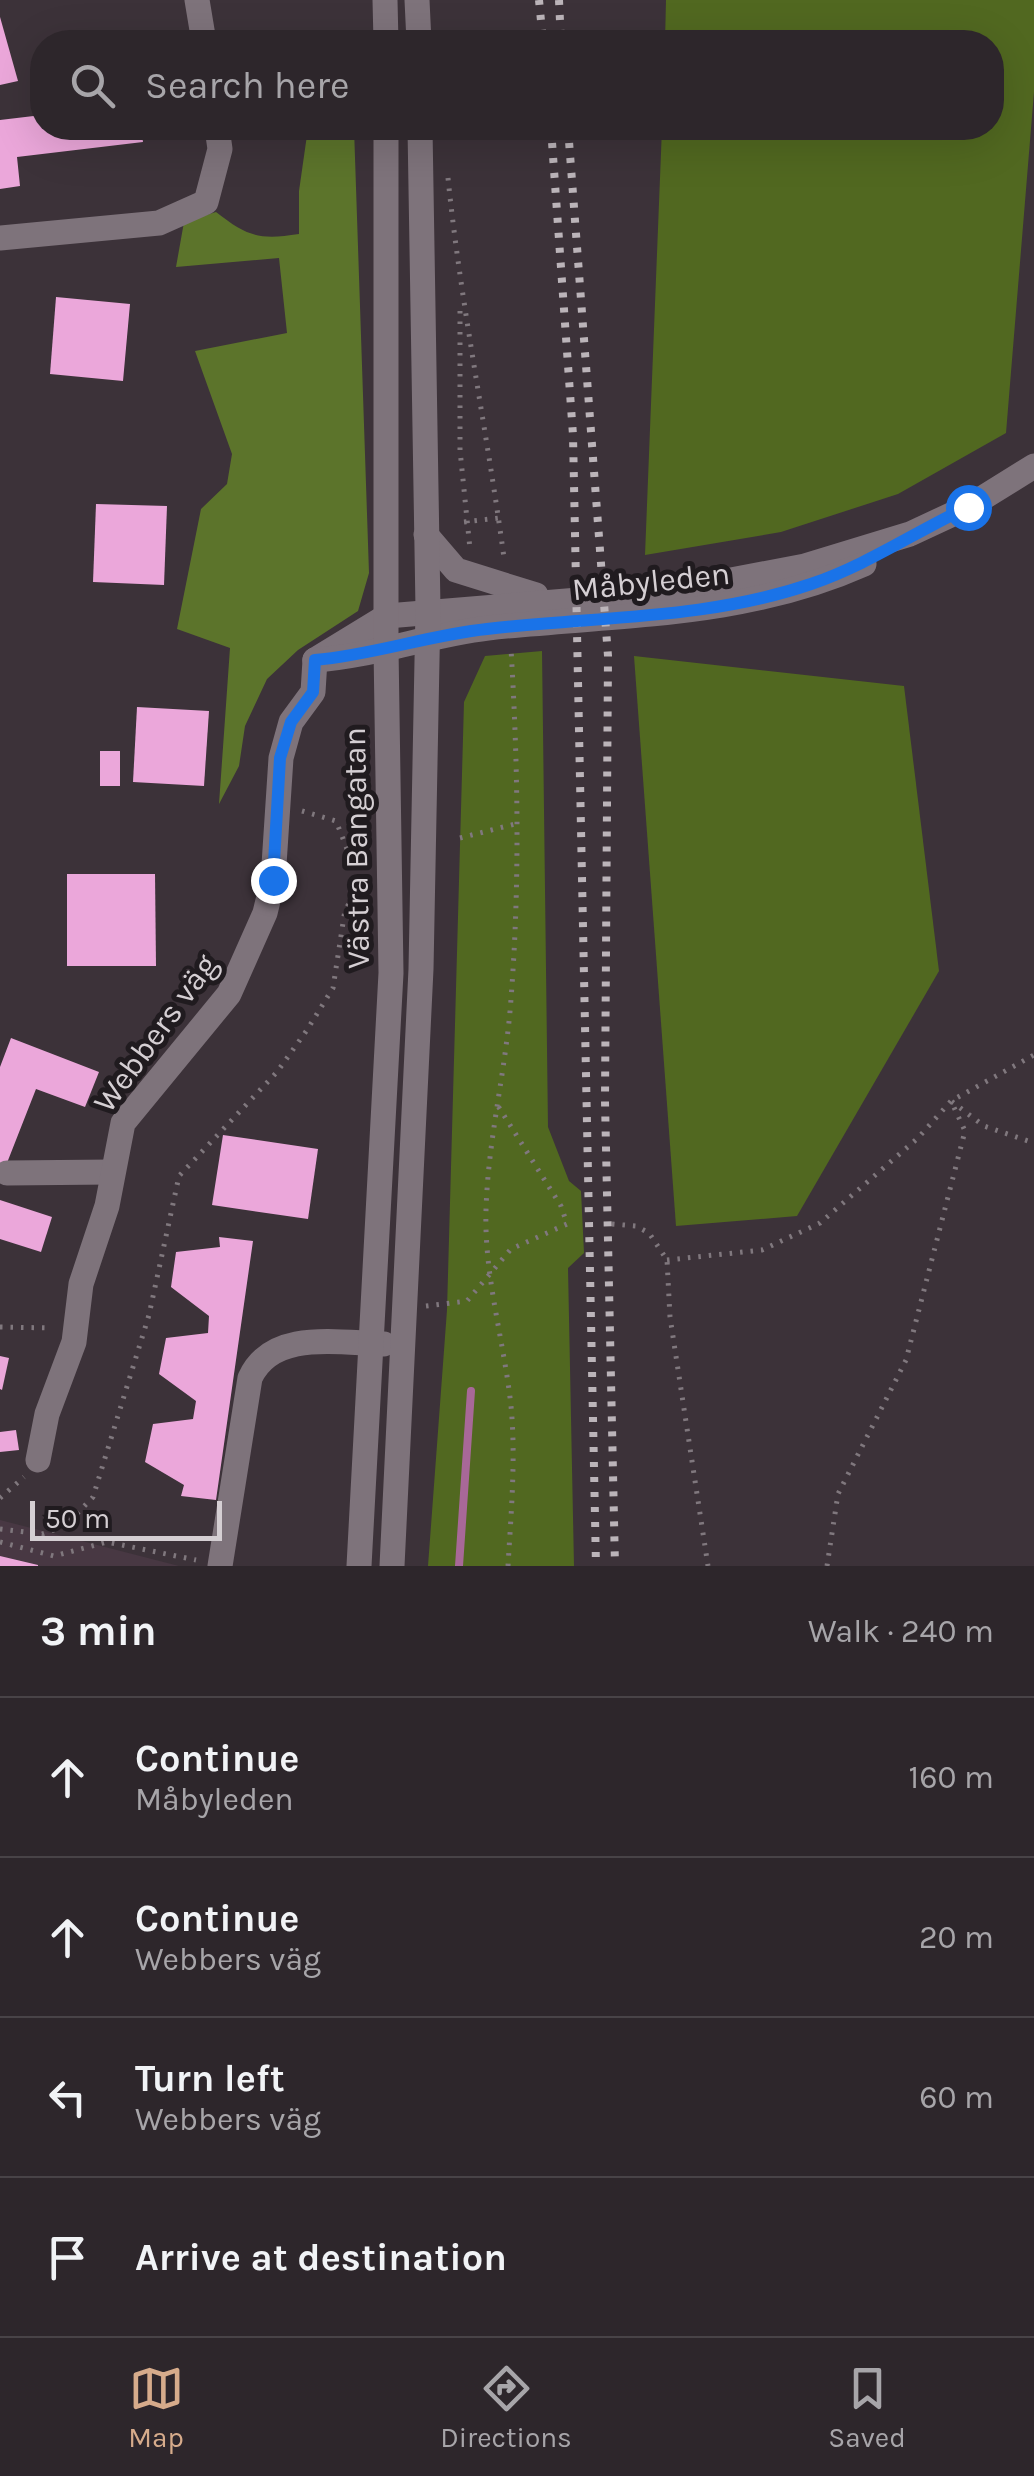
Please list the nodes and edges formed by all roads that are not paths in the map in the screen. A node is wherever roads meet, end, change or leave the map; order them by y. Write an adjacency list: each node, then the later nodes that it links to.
1 (197, 0): 4 (street)
2 (385, 0): 5 (street)
3 (417, 0): 6 (street)
4 (202, 30)
5 (386, 30)
6 (418, 30)
7 (219, 140): 10 (street)
8 (386, 140): 16 (street, Västra Bangatan)
9 (420, 140): 12 (street, Västra Bangatan)
10 (0, 238)
11 (1034, 466): 14 (street, Måbyleden)
12 (426, 535): 13 (street); 15 (street, Västra Bangatan)
13 (489, 590): 14 (street, Måbyleden); 14 (street, Måbyleden); 15 (street, Måbyleden); 17 (street, Måbyleden)
14 (665, 604)
15 (428, 609): 16 (street, Måbyleden); 17 (street, Västra Bangatan)
16 (388, 616): 18 (street, Västra Bangatan); 19 (street)
17 (427, 636): 18 (street, Måbyleden); 23 (street, Västra Bangatan)
18 (386, 648): 19 (street); 22 (street, Västra Bangatan)
19 (315, 660): 21 (street, Webbers väg)
20 (7, 1172): 21 (street)
21 (112, 1172): 24 (street, Webbers väg)
22 (370, 1344): 23 (street); 25 (street); 26 (street, Västra Bangatan)
23 (403, 1344): 27 (street, Västra Bangatan)
24 (38, 1460)
25 (220, 1566)
26 (359, 1566)
27 (392, 1566)

